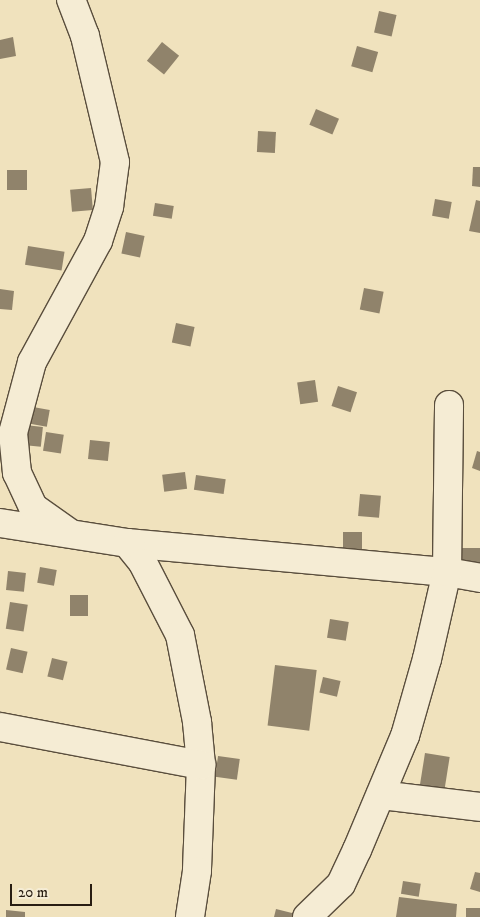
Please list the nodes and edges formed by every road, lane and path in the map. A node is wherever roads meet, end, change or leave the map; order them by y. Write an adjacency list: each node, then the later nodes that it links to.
1 (71, 0): 4 (street)
2 (449, 405): 6 (street)
3 (0, 523): 4 (street)
4 (68, 532): 5 (street)
5 (128, 543): 6 (street); 9 (street)
6 (446, 572): 7 (street); 10 (street)
7 (480, 578)
8 (0, 727): 9 (street)
9 (200, 766): 12 (street)
10 (381, 795): 11 (street); 13 (street)
11 (480, 807)
12 (190, 917)
13 (308, 917)

